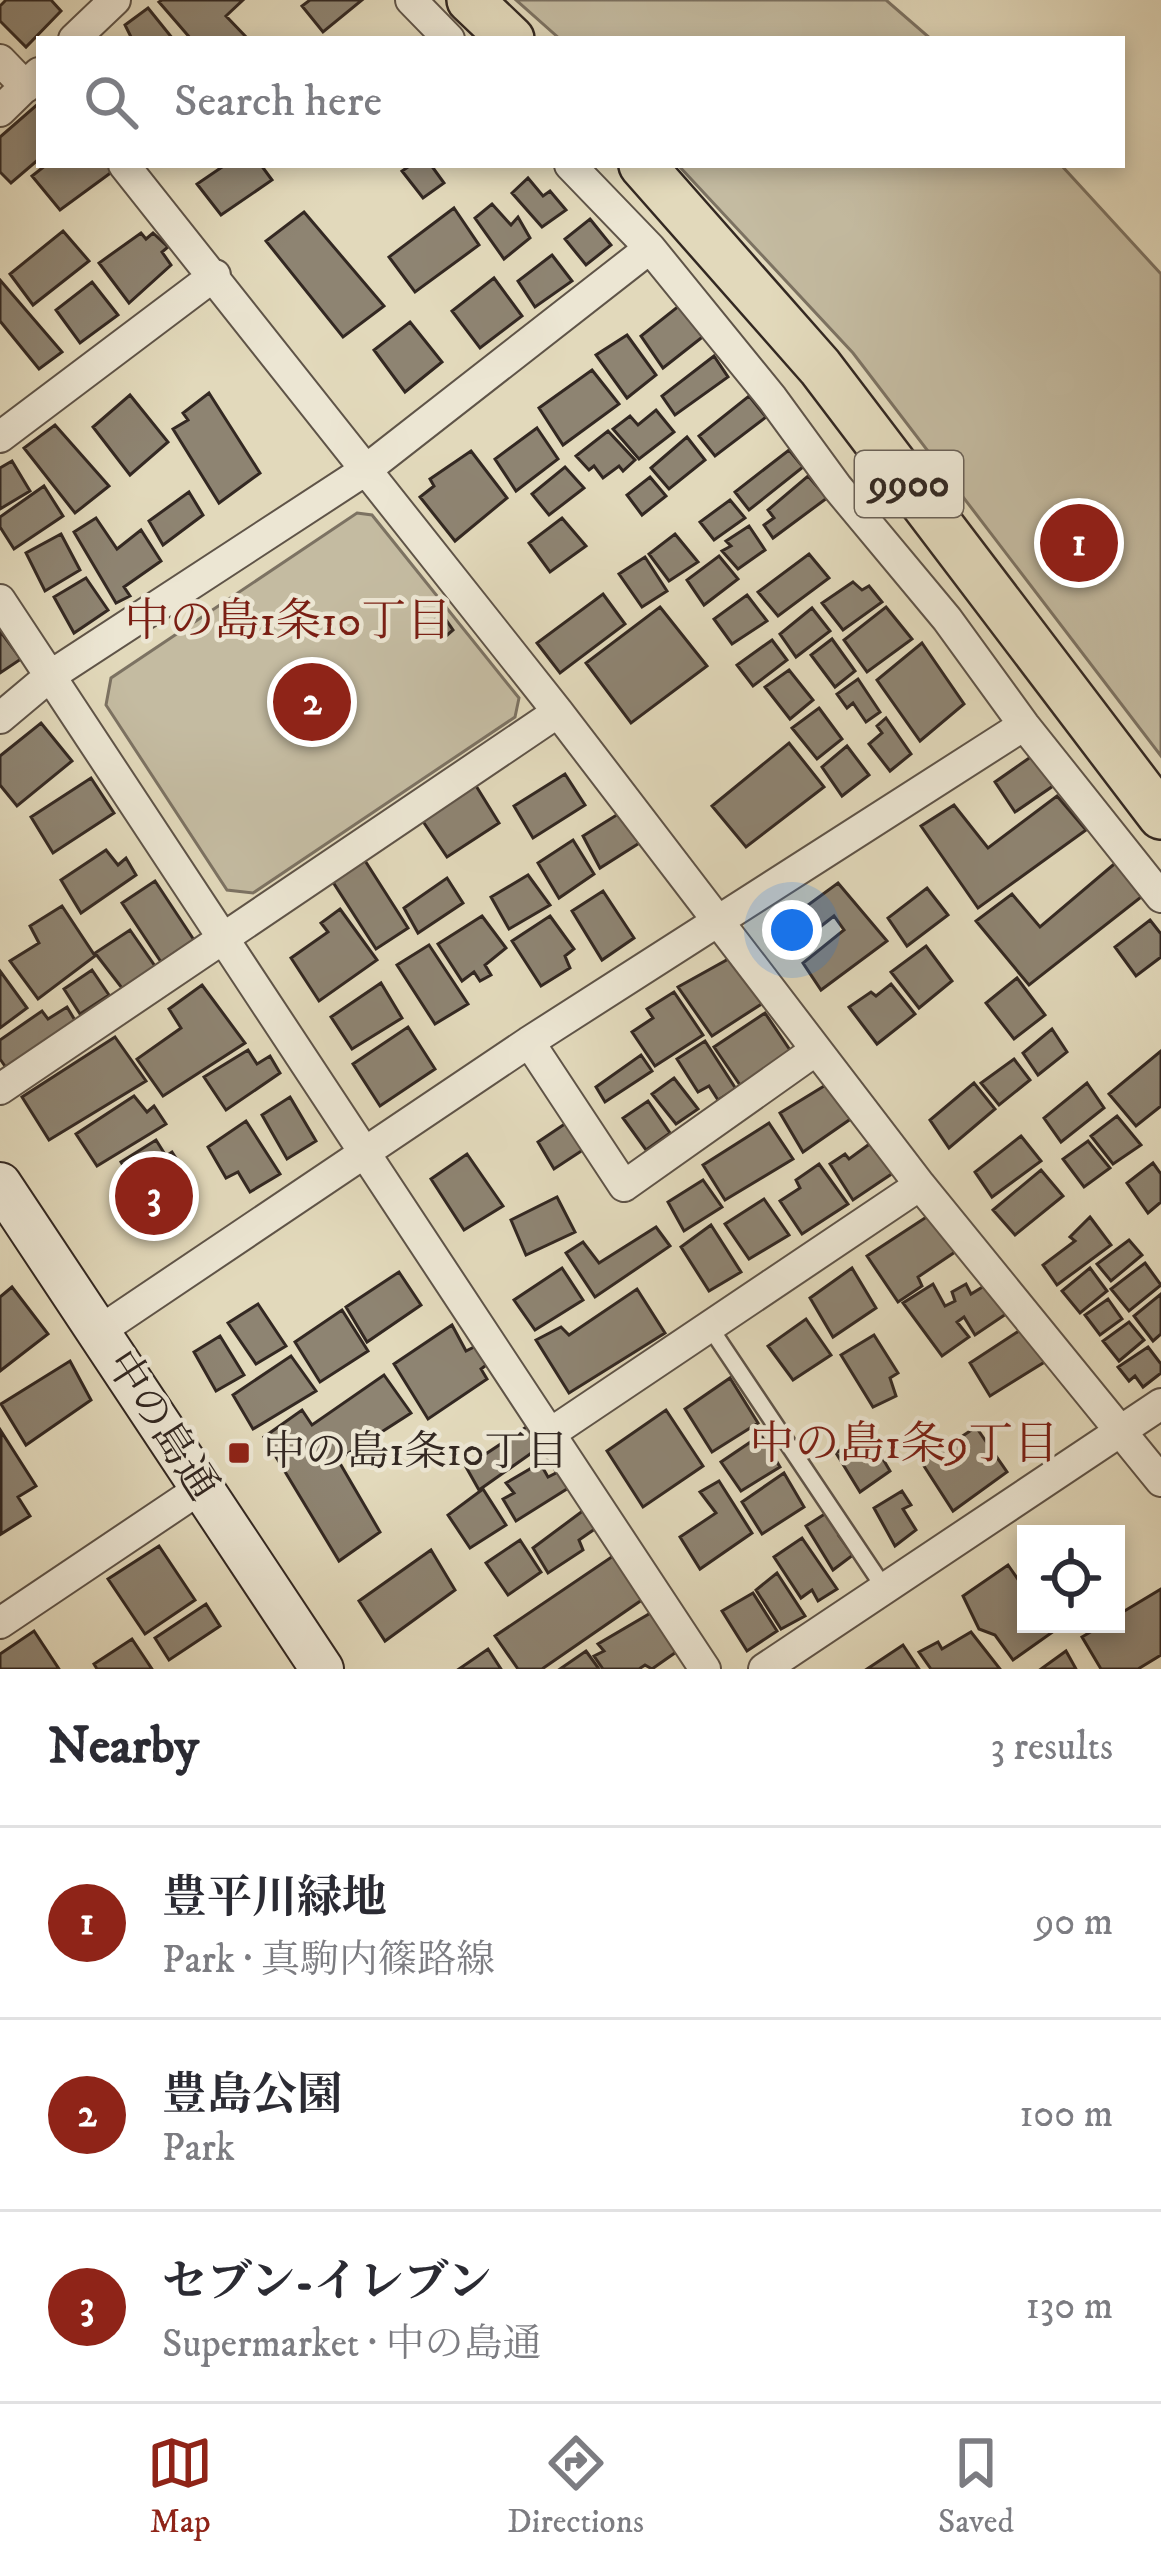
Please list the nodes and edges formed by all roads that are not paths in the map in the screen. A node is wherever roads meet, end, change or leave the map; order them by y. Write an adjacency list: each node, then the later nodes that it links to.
1 (116, 0): 4 (street)
2 (411, 0): 5 (street)
3 (470, 0): 6 (main road)
4 (77, 36)
5 (446, 36)
6 (508, 36)
7 (0, 60): 8 (street)
8 (33, 80): 9 (street)
9 (0, 111)
10 (126, 168): 14 (street)
11 (573, 168): 13 (street)
12 (645, 168): 22 (main road, 9900)
13 (650, 248): 16 (street); 21 (street)
14 (215, 275): 15 (street); 16 (street)
15 (0, 437)
16 (367, 469): 18 (street); 19 (street)
17 (0, 600): 18 (street)
18 (50, 676): 20 (street); 25 (street)
19 (558, 712): 24 (street); 25 (street)
20 (0, 718)
21 (1024, 725): 23 (street); 24 (street)
22 (1161, 816)
23 (1161, 897)
24 (715, 921): 26 (street); 27 (street)
25 (223, 937): 28 (street); 29 (street)
26 (529, 1042): 27 (street); 29 (street)
27 (816, 1050): 31 (street)
28 (0, 1089)
29 (363, 1153): 33 (street); 36 (street)
30 (0, 1184): 33 (street, 中の島通)
31 (920, 1185): 32 (street); 35 (street)
32 (709, 1326): 36 (street); 39 (lane)
33 (98, 1332): 38 (street, 中の島通)
34 (1161, 1404): 35 (street)
35 (1118, 1432): 37 (street); 39 (street)
36 (548, 1435): 42 (street)
37 (1161, 1480)
38 (201, 1488): 40 (street); 41 (street, 中の島通)
39 (885, 1589): 43 (street)
40 (0, 1623)
41 (322, 1669)
42 (705, 1669)
43 (764, 1669)

